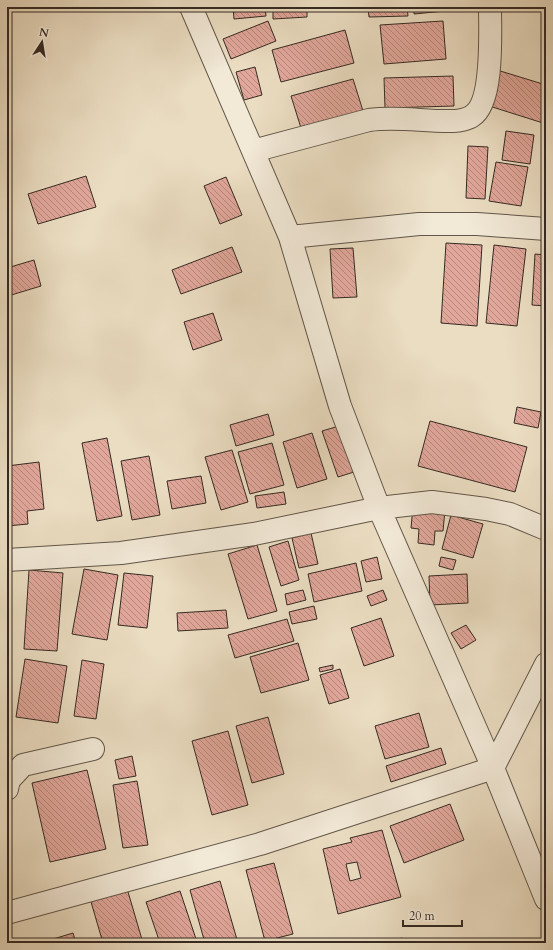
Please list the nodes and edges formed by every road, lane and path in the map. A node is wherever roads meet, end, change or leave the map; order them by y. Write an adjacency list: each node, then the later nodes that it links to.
1 (191, 7): 3 (street)
2 (490, 7): 3 (street)
3 (253, 151): 5 (street)
4 (546, 229): 5 (street)
5 (290, 237): 6 (street)
6 (379, 508): 7 (street); 8 (street); 11 (street)
7 (546, 529)
8 (7, 560)
9 (546, 664): 11 (street)
10 (93, 749): 12 (street)
11 (493, 768): 13 (street); 14 (street)
12 (7, 789)
13 (546, 899)
14 (7, 913)

